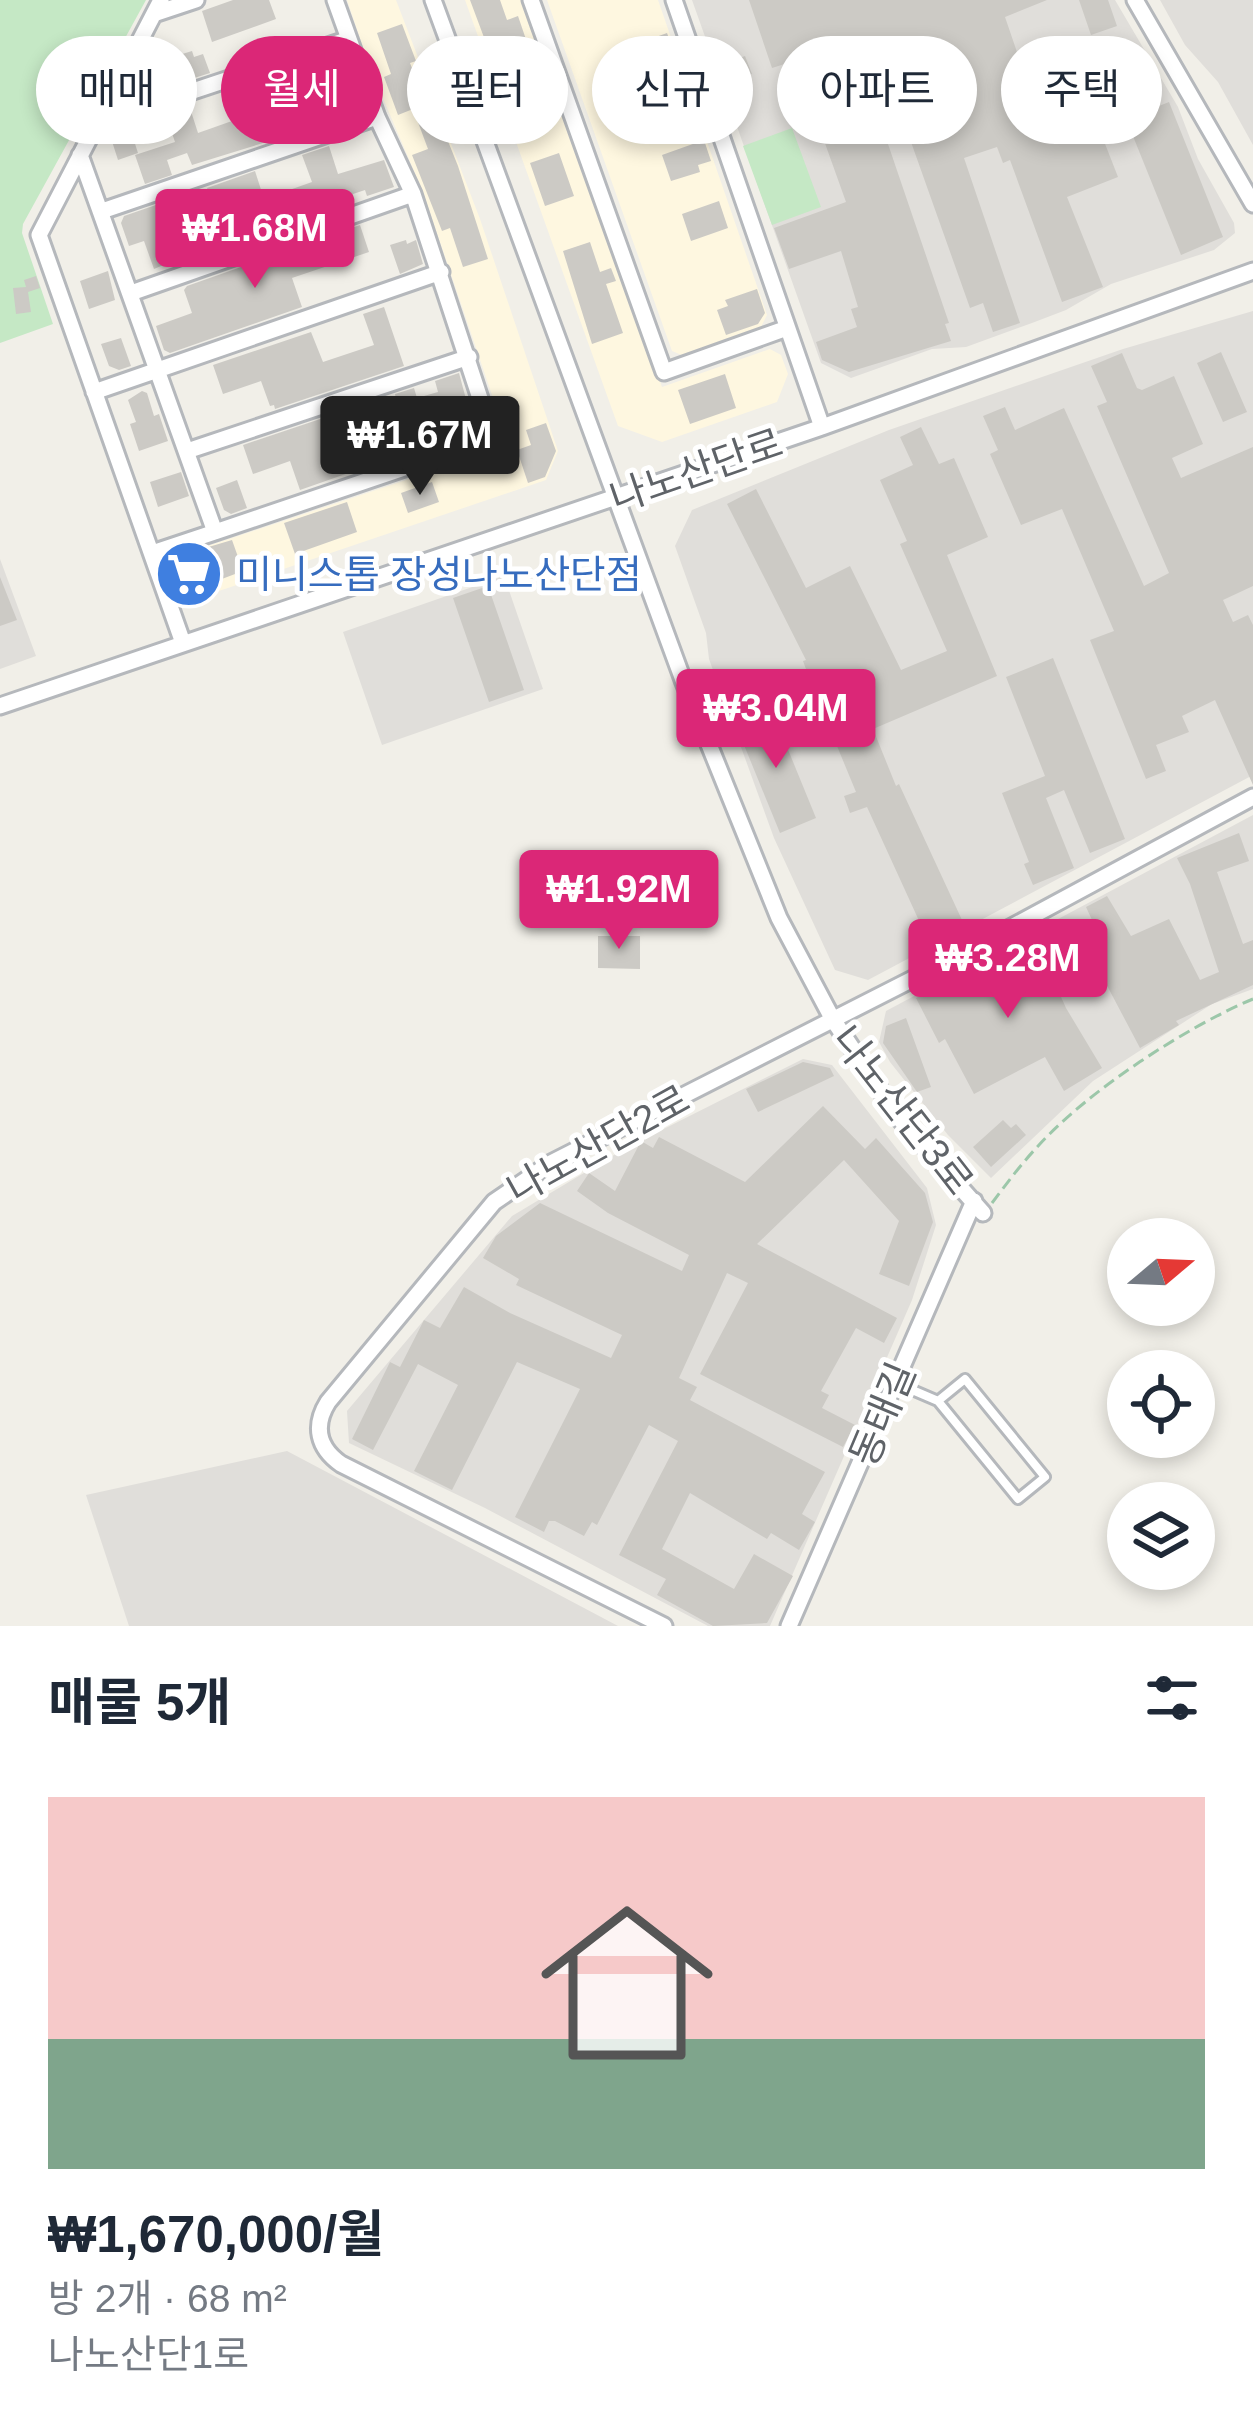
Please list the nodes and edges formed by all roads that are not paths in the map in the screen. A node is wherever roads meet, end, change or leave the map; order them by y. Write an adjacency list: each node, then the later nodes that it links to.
1 (196, 0): 7 (street)
2 (335, 0): 9 (street)
3 (433, 0): 26 (street, 나노산단3로)
4 (531, 0): 20 (street)
5 (674, 0): 20 (street)
6 (1135, 0): 15 (street)
7 (157, 7): 8 (street)
8 (142, 36)
9 (348, 36)
10 (383, 130): 14 (street)
11 (86, 144): 13 (street)
12 (298, 144): 16 (street)
13 (80, 155): 16 (street); 23 (street)
14 (413, 194): 18 (street); 19 (street)
15 (1253, 204)
16 (102, 211): 19 (street)
17 (1253, 271): 24 (street, 나노산단로)
18 (441, 272): 21 (street); 22 (street)
19 (131, 293): 22 (street)
20 (787, 328): 24 (street)
21 (469, 357): 25 (street); 27 (street)
22 (158, 370): 23 (street); 25 (street)
23 (94, 392): 28 (street)
24 (822, 427): 26 (street, 나노산단로)
25 (187, 451): 27 (street)
26 (615, 498): 29 (street, 나노산단로); 32 (street, 나노산단3로)
27 (215, 532): 28 (street)
28 (152, 553): 29 (street)
29 (183, 643): 30 (street, 나노산단로)
30 (0, 706)
31 (1253, 797): 32 (street, 나노산단2로)
32 (832, 1018): 33 (street, 나노산단3로); 36 (street, 나노산단2로)
33 (978, 1207): 34 (street, 동태길)
34 (895, 1383): 35 (lane); 37 (street, 동태길)
35 (938, 1401): 35 (lane)
36 (664, 1626)
37 (789, 1626)

